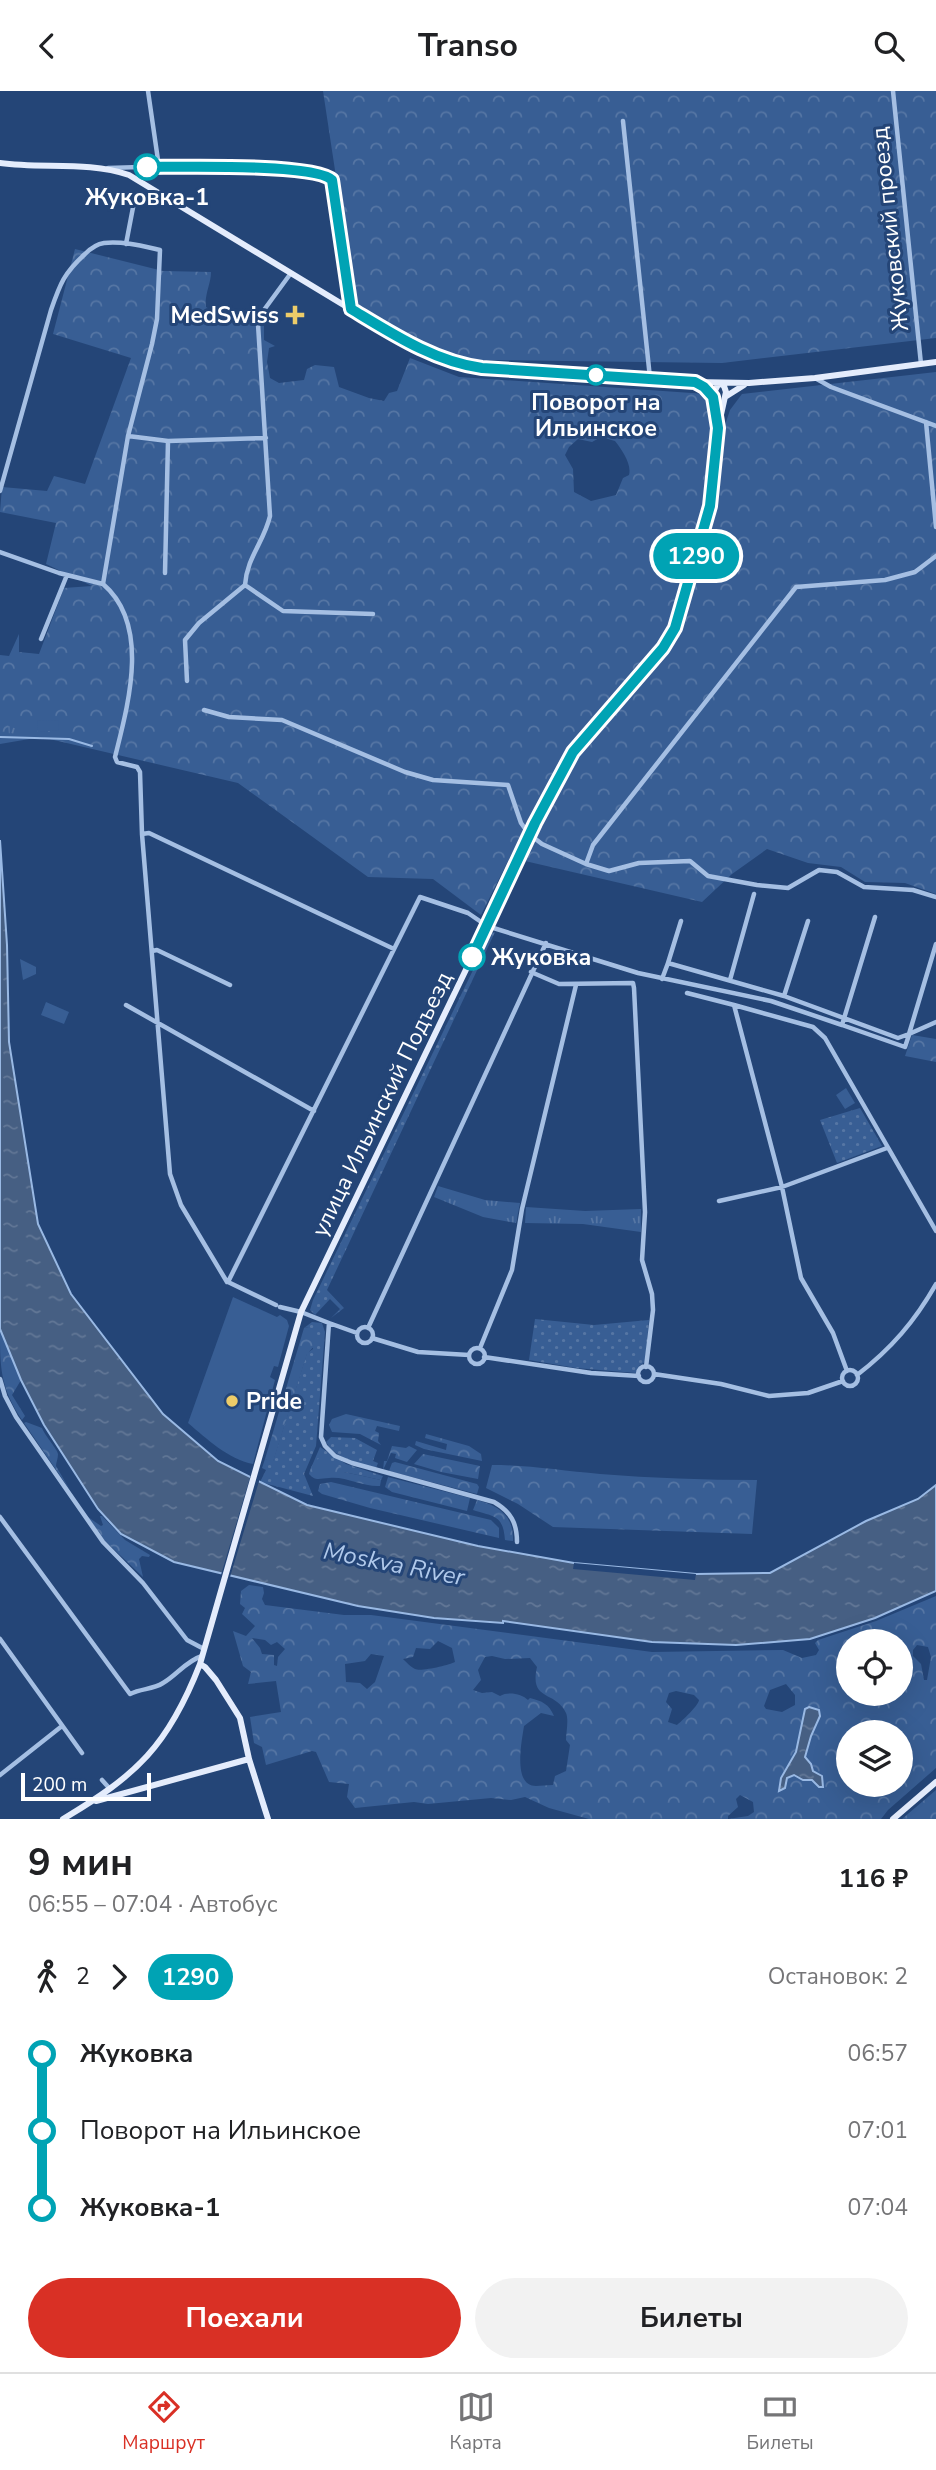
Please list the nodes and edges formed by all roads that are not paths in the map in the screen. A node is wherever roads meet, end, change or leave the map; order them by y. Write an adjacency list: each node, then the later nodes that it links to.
1 (148, 91): 5 (street)
2 (893, 91): 12 (street, Жуковский проезд)
3 (623, 121): 14 (street)
4 (0, 163): 6 (main road)
5 (159, 167): 6 (street); 10 (street)
6 (104, 168): 7 (main road)
7 (158, 191): 8 (street); 9 (main road)
8 (126, 244): 23 (street); 26 (street)
9 (291, 273): 10 (main road); 24 (street)
10 (351, 309): 14 (main road)
11 (936, 362): 12 (main road)
12 (921, 364): 13 (main road)
13 (816, 378): 17 (main road); 20 (street)
14 (650, 379): 15 (main road)
15 (695, 382): 16 (main road); 18 (main road)
16 (720, 383): 17 (main road); 18 (main road); 19 (main road)
17 (749, 383): 19 (main road)
18 (713, 397): 19 (main road); 22 (main road, улица Ильинский Подъезд)
19 (725, 397): 22 (main road, улица Ильинский Подъезд)
20 (926, 422): 21 (street); 27 (street)
21 (936, 426)
22 (718, 428): 39 (main road, улица Ильинский Подъезд)
23 (128, 436): 25 (street); 32 (street)
24 (266, 438): 25 (street); 33 (street)
25 (168, 441): 30 (street)
26 (0, 491)
27 (936, 527)
28 (0, 552): 31 (street)
29 (936, 555): 40 (street)
30 (165, 573)
31 (67, 575): 32 (street); 35 (street)
32 (103, 584): 38 (street)
33 (245, 585): 34 (street); 36 (street)
34 (373, 614)
35 (41, 639)
36 (187, 681)
37 (204, 710): 39 (street)
38 (142, 834): 49 (street); 50 (street)
39 (529, 834): 40 (street); 46 (main road, улица Ильинский Подъезд)
40 (586, 864): 42 (street)
41 (754, 894): 54 (street)
42 (936, 897)
43 (875, 918): 61 (street)
44 (681, 921): 51 (street)
45 (807, 921): 58 (street)
46 (487, 926): 47 (street); 49 (street); 73 (main road, улица Ильинский Подъезд)
47 (545, 943): 52 (street); 53 (street)
48 (936, 944): 65 (street)
49 (394, 949): 66 (street)
50 (152, 951): 55 (street); 63 (street)
51 (668, 963): 53 (street); 54 (street)
52 (531, 972): 56 (street); 75 (street)
53 (662, 979): 64 (street)
54 (730, 980): 58 (street)
55 (230, 985)
56 (576, 985): 78 (street); 81 (street)
57 (687, 993): 60 (street)
58 (784, 996): 61 (street)
59 (126, 1005): 63 (street)
60 (734, 1005): 67 (street); 68 (street)
61 (844, 1018): 64 (street); 65 (street)
62 (936, 1022): 65 (street)
63 (158, 1023): 66 (street); 71 (street)
64 (842, 1025): 65 (street)
65 (909, 1034)
66 (314, 1111): 71 (street)
67 (887, 1148): 68 (street); 70 (street)
68 (782, 1187): 69 (street); 82 (street)
69 (719, 1201)
70 (936, 1231)
71 (228, 1282): 73 (street)
72 (936, 1285): 84 (street)
73 (301, 1312): 74 (street); 91 (main road, улица Ильинский Подъезд)
74 (329, 1323): 76 (street); 89 (street)
75 (368, 1328): 76 (street); 77 (street)
76 (357, 1333): 77 (street)
77 (372, 1338): 79 (street)
78 (480, 1348): 79 (street); 80 (street)
79 (469, 1355): 80 (street)
80 (484, 1357): 85 (street)
81 (646, 1367): 83 (street); 85 (street)
82 (846, 1371): 84 (street); 87 (street)
83 (654, 1374): 85 (street); 87 (street)
84 (857, 1375): 87 (street)
85 (639, 1376)
86 (0, 1379): 91 (street)
87 (843, 1381)
88 (0, 1517): 91 (street)
89 (517, 1542)
90 (0, 1639): 93 (street)
91 (203, 1652): 92 (main road, улица Ильинский Подъезд)
92 (200, 1664): 95 (main road); 99 (main road, улица Ильинский Подъезд)
93 (62, 1726): 94 (street); 96 (street)
94 (82, 1753)
95 (249, 1759): 100 (main road); 102 (main road)
96 (0, 1775)
97 (103, 1780): 99 (street)
98 (936, 1782): 103 (main road)
99 (110, 1790): 100 (main road, улица Ильинский Подъезд)
100 (90, 1803): 101 (main road)
101 (63, 1819)
102 (268, 1819)
103 (893, 1819)

